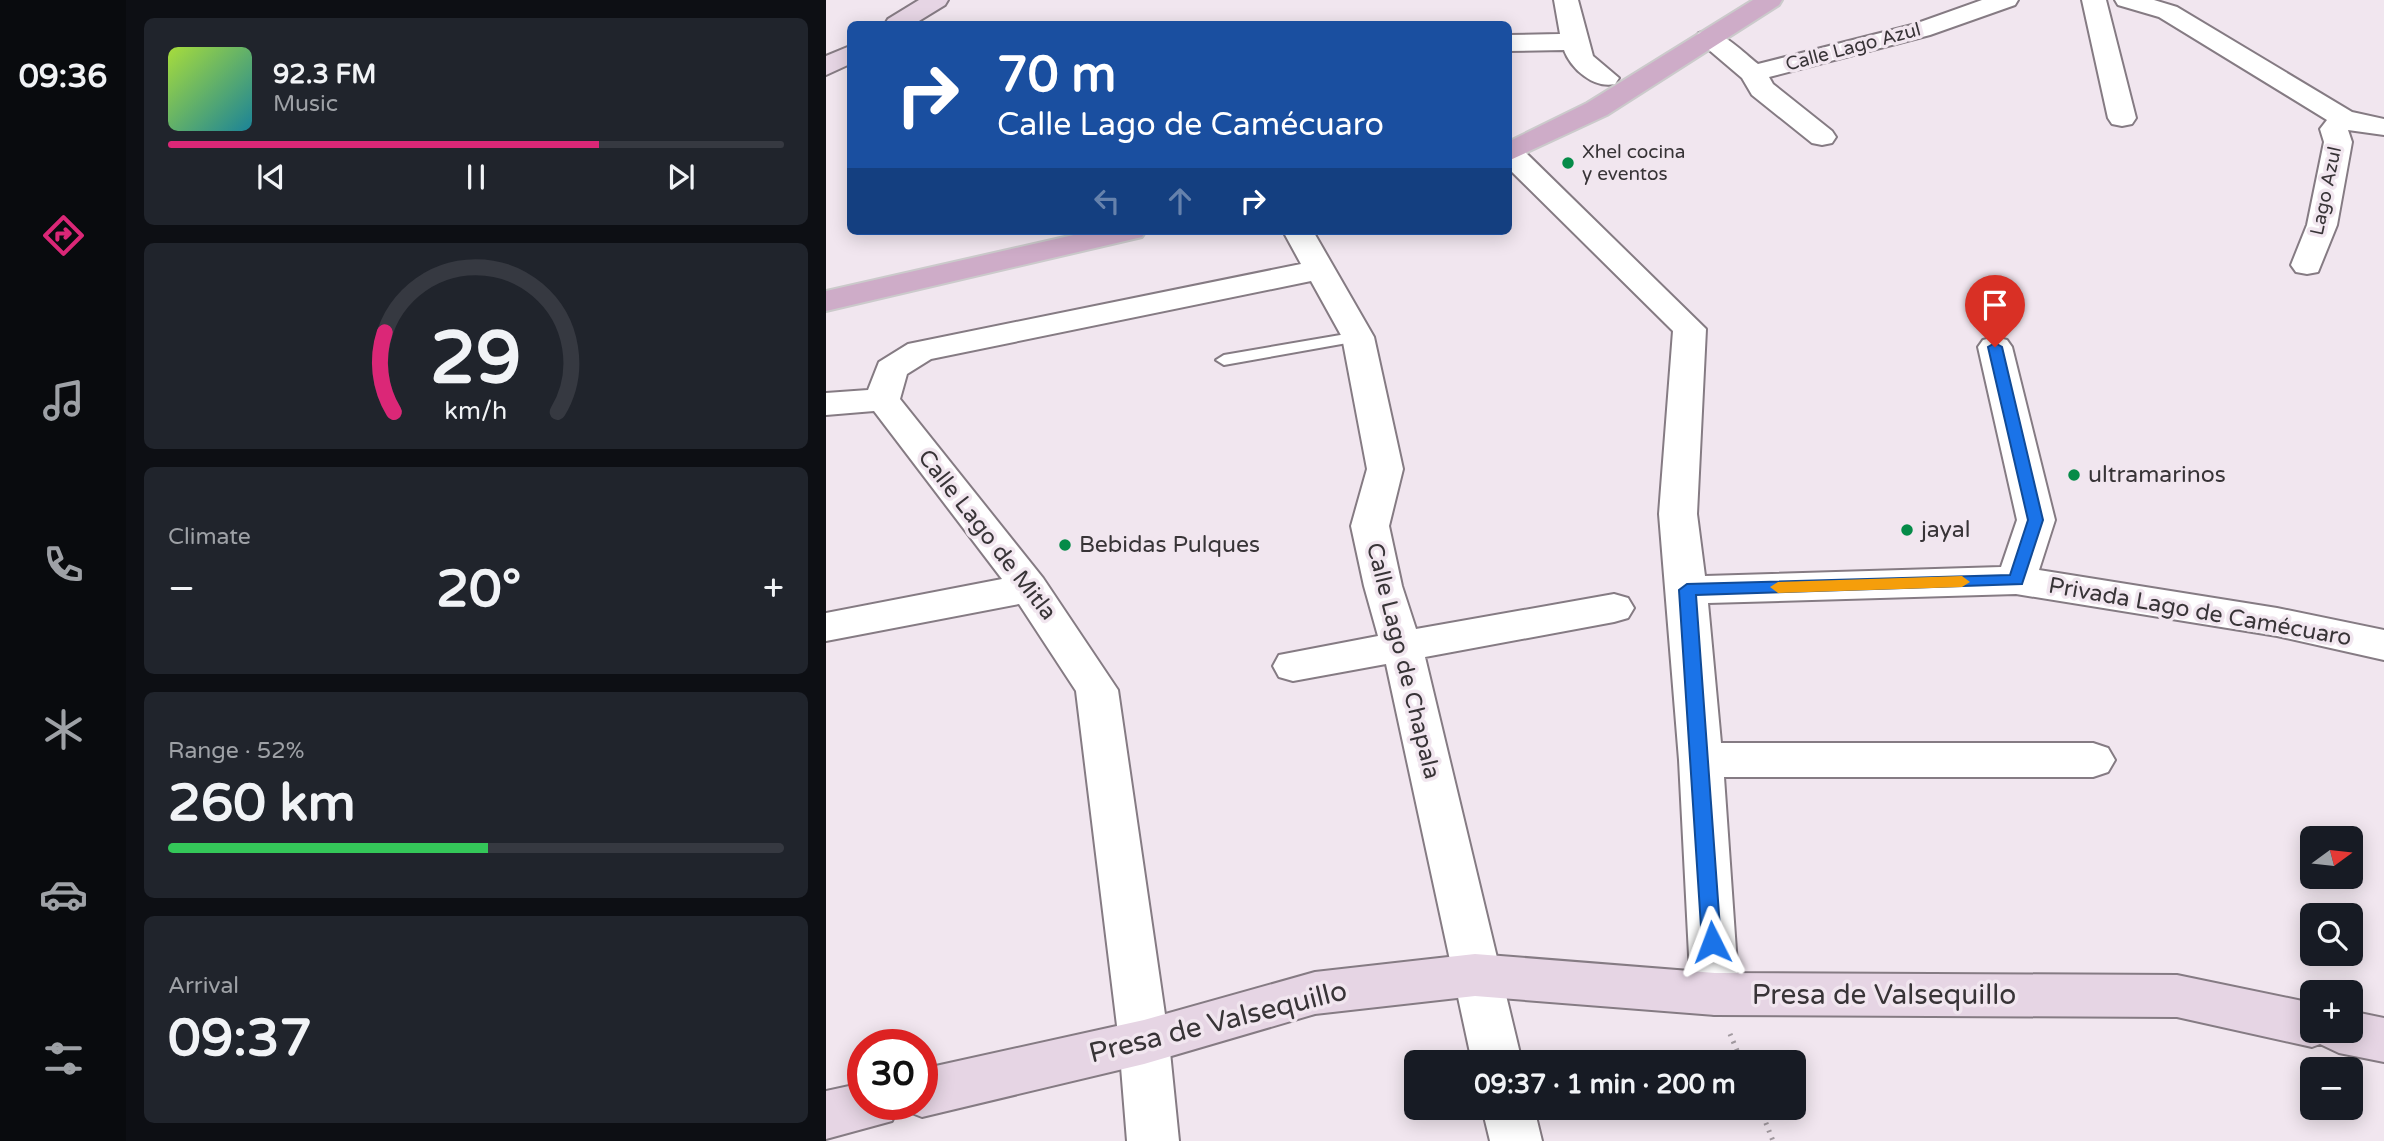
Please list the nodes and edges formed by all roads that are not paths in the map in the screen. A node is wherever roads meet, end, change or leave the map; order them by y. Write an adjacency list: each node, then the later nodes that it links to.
1 (936, 0): 8 (street)
2 (1566, 0): 10 (street)
3 (1730, 0): 15 (main road)
4 (1770, 0): 9 (main road)
5 (2006, 0): 14 (street, Calle Lago Azul)
6 (2094, 0): 16 (street)
7 (2127, 0): 17 (street)
8 (902, 21)
9 (1708, 37): 14 (street, Calle Lago Azul); 21 (main road)
10 (1574, 42): 11 (street); 15 (street)
11 (1512, 43)
12 (847, 56): 13 (street)
13 (826, 67)
14 (1753, 73): 20 (street)
15 (1606, 78): 18 (main road)
16 (2122, 118)
17 (2343, 118): 19 (street); 26 (street, Lago Azul)
18 (1512, 124)
19 (2384, 127)
20 (1822, 137)
21 (1512, 152)
22 (1512, 156): 37 (street)
23 (998, 235): 28 (main road)
24 (1114, 235): 29 (main road)
25 (1300, 235): 27 (street, Calle Lago de Chapala)
26 (2306, 265)
27 (1319, 270): 30 (street, Calle Lago de Chapala); 33 (street)
28 (826, 278)
29 (826, 301)
30 (1358, 337): 32 (lane); 41 (street, Calle Lago de Chapala)
31 (1995, 347): 35 (street)
32 (1224, 360)
33 (883, 400): 34 (street); 36 (street, Calle Lago de Mitla)
34 (826, 404)
35 (2016, 580): 37 (street, Privada Lago de Camécuaro); 40 (street, Privada Lago de Camécuaro)
36 (1030, 588): 39 (street); 50 (street, Calle Lago de Mitla)
37 (1687, 590): 43 (street)
38 (1614, 608): 41 (street)
39 (826, 627)
40 (2384, 645)
41 (1402, 647): 42 (street); 45 (street, Calle Lago de Chapala)
42 (1293, 666)
43 (1701, 760): 44 (street); 46 (street)
44 (2093, 761)
45 (1475, 975): 46 (street, Presa de Valsequillo); 50 (street, Presa de Valsequillo); 51 (street, Calle Lago de Chapala)
46 (1714, 994): 47 (street, Presa de Valsequillo)
47 (2300, 1022)
48 (2363, 1036): 49 (street)
49 (2384, 1040)
50 (1144, 1042): 52 (street, Presa de Valsequillo); 56 (street, Calle Lago de Mitla)
51 (1493, 1050)
52 (938, 1089)
53 (847, 1110): 54 (street)
54 (826, 1115)
55 (1511, 1120): 57 (street)
56 (1153, 1141)
57 (1516, 1141)

